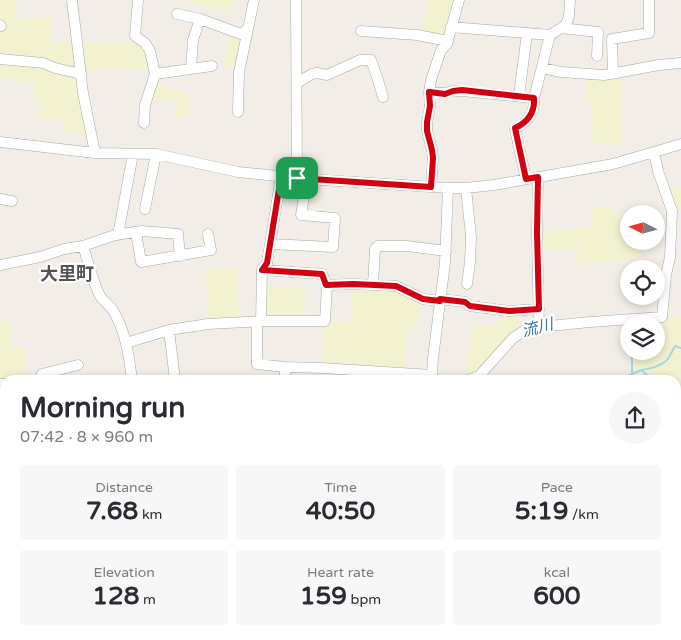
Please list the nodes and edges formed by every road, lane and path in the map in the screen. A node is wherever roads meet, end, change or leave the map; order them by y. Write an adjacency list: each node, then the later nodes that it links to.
1 (72, 0): 23 (street)
2 (138, 0): 24 (street)
3 (254, 0): 12 (street)
4 (296, 0): 26 (street)
5 (459, 0): 10 (street)
6 (570, 0): 11 (street)
7 (649, 0): 25 (street)
8 (177, 14): 9 (street)
9 (200, 20): 12 (street); 22 (street)
10 (451, 27): 14 (street); 16 (street)
11 (561, 28): 15 (street); 17 (street)
12 (248, 29): 31 (street)
13 (362, 31): 16 (street)
14 (527, 33): 15 (street); 28 (street)
15 (550, 35): 21 (street)
16 (448, 41): 27 (street)
17 (597, 56)
18 (0, 59): 23 (street)
19 (681, 62): 25 (street)
20 (212, 66): 22 (street)
21 (542, 68): 25 (street); 30 (street)
22 (191, 69): 24 (street)
23 (81, 74): 36 (street)
24 (155, 74): 32 (street)
25 (613, 74)
26 (297, 83): 29 (street); 41 (street)
27 (429, 92): 28 (street); 43 (street)
28 (520, 96): 30 (street)
29 (383, 97)
30 (534, 98): 42 (street)
31 (238, 112)
32 (144, 123)
33 (0, 142): 36 (street)
34 (681, 144): 35 (street)
35 (654, 152): 40 (street); 49 (street)
36 (95, 153): 37 (street)
37 (134, 154): 38 (street); 52 (street)
38 (156, 154): 39 (street); 48 (street)
39 (281, 177): 41 (street); 53 (street)
40 (538, 177): 42 (street); 63 (street)
41 (302, 178): 43 (street); 53 (street)
42 (526, 179): 45 (street)
43 (431, 187): 44 (street)
44 (448, 188): 45 (street); 55 (street)
45 (466, 188): 59 (street)
46 (0, 198): 47 (street)
47 (12, 201)
48 (146, 209)
49 (677, 211): 65 (street)
50 (136, 232): 52 (street); 56 (street); 56 (street)
51 (208, 234): 56 (street)
52 (118, 235): 54 (street)
53 (270, 244): 58 (street)
54 (83, 246): 57 (street); 67 (street)
55 (446, 251): 61 (street); 62 (street)
56 (180, 256)
57 (0, 265)
58 (262, 270): 60 (street); 64 (street)
59 (466, 284)
60 (326, 285): 61 (street); 64 (street)
61 (372, 285): 62 (street)
62 (440, 300): 63 (street); 75 (street)
63 (539, 309): 65 (street)
64 (259, 322): 66 (street); 69 (street)
65 (539, 327): 76 (street)
66 (169, 330): 67 (street); 72 (street)
67 (126, 343): 71 (street)
68 (78, 365): 70 (street)
69 (285, 367): 73 (street); 74 (street)
70 (42, 375)
71 (131, 375)
72 (174, 375)
73 (285, 375)
74 (395, 375)
75 (433, 375)
76 (480, 375)

